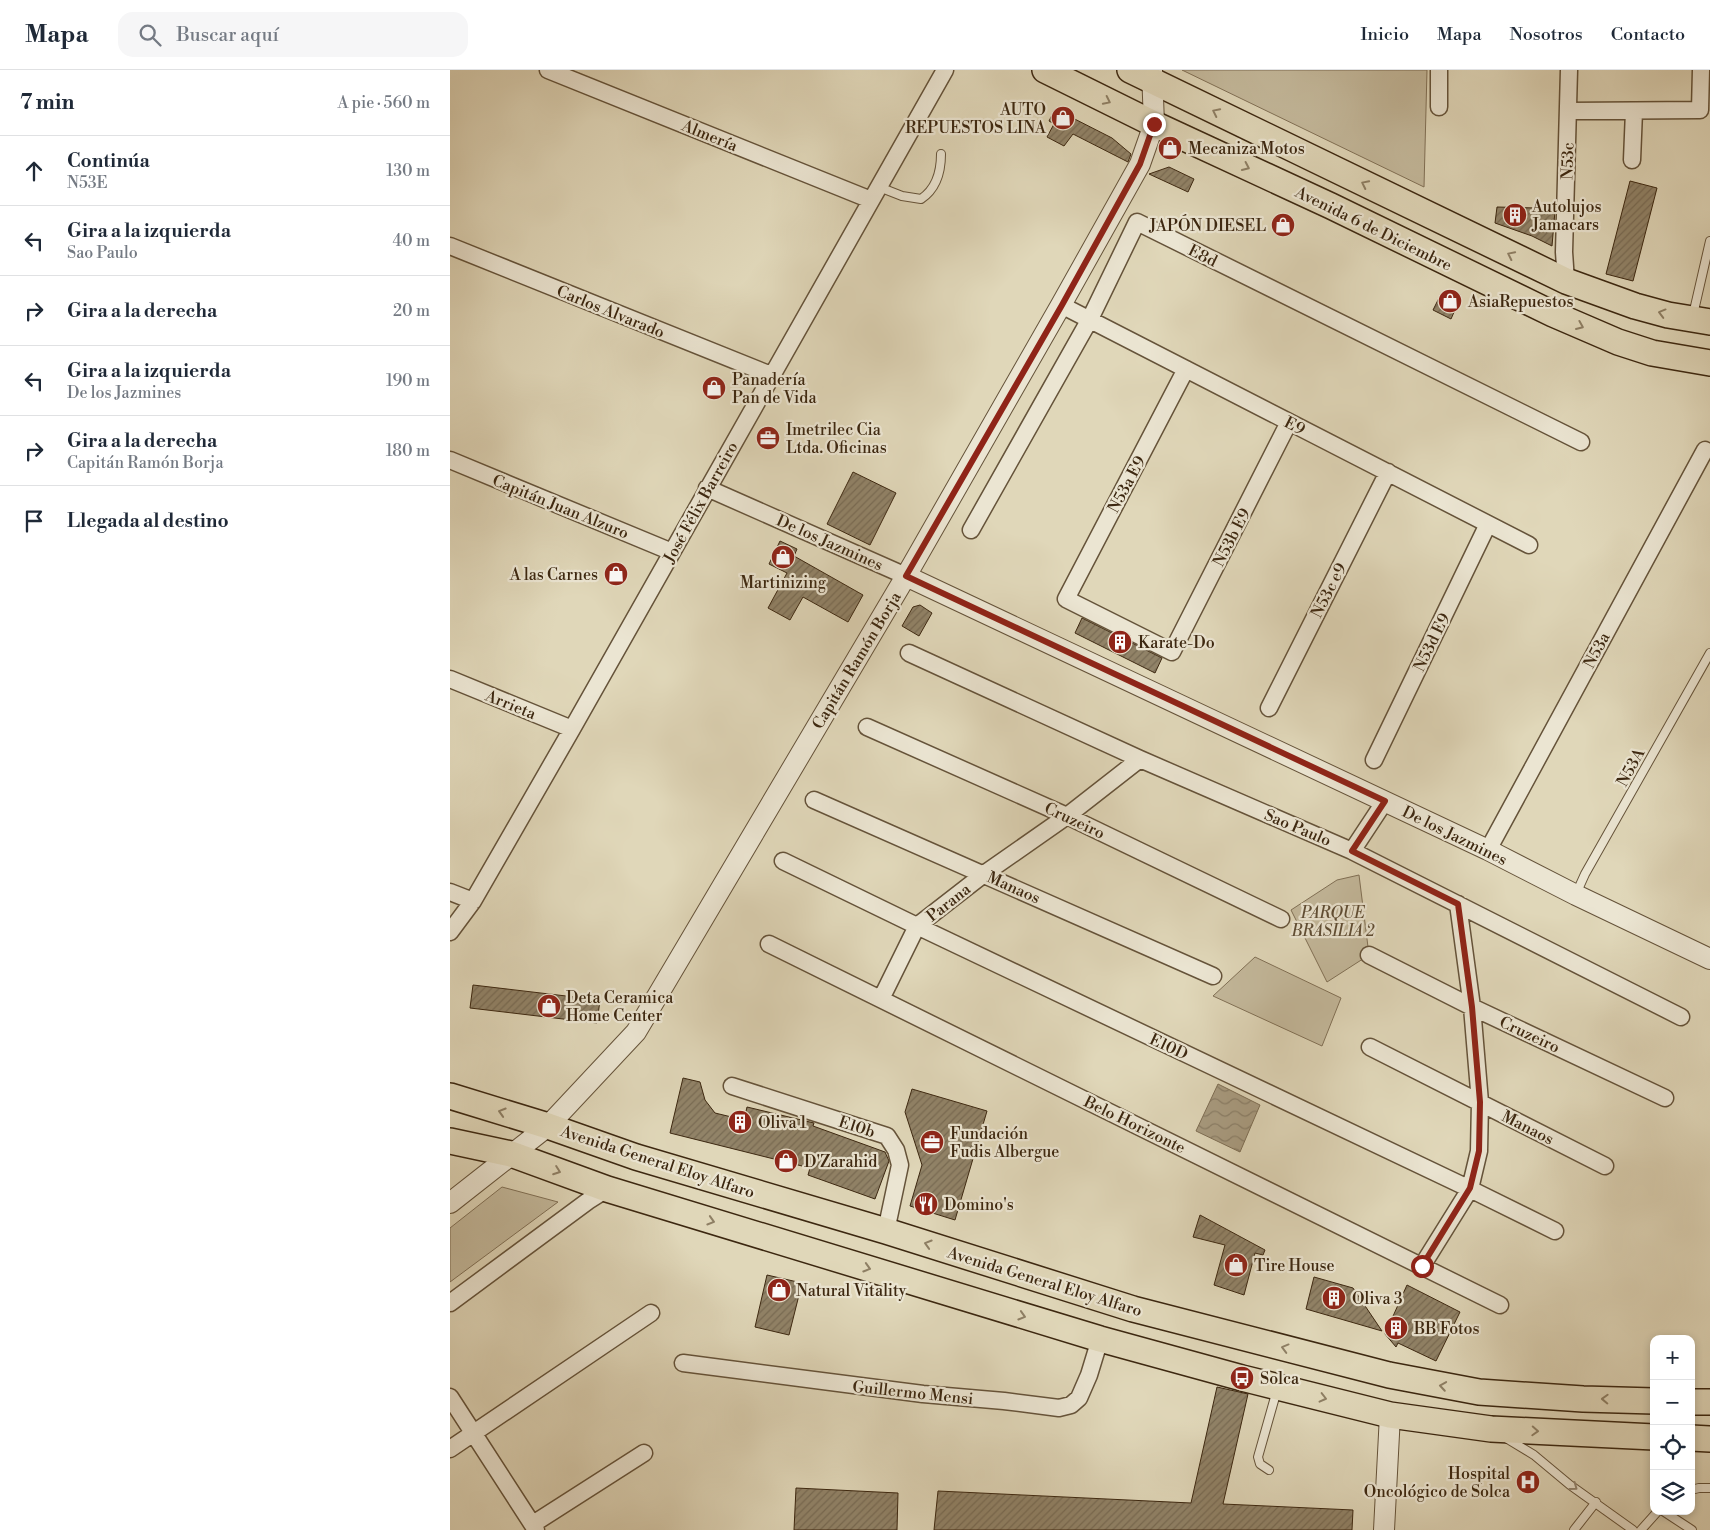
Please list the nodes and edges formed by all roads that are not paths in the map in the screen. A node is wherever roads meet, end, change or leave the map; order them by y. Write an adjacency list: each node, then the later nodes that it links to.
1 (548, 70): 15 (street, Almería)
2 (945, 70): 15 (street, José Félix Barreiro)
3 (1045, 70): 12 (main road, Avenida 6 de Diciembre, one-way to 12)
4 (1130, 70): 8 (main road)
5 (1439, 70): 9 (street)
6 (1569, 70): 10 (street, N53c)
7 (1701, 70): 11 (street)
8 (1152, 75): 12 (street, Capitán Ramón Borja); 18 (main road, one-way to 8)
9 (1439, 107)
10 (1569, 111): 11 (street); 18 (street, N53c)
11 (1634, 111): 14 (street)
12 (1154, 124): 19 (street, Capitán Ramón Borja); 22 (main road, Avenida 6 de Diciembre, one-way to 22)
13 (941, 154): 15 (lane)
14 (1632, 160)
15 (875, 194): 24 (street, José Félix Barreiro)
16 (1710, 241): 21 (lane)
17 (450, 246): 24 (street, Carlos Alvarado)
18 (1566, 281): 21 (main road, one-way to 18)
19 (1062, 305): 20 (street, E9); 35 (street, Capitán Ramón Borja)
20 (1090, 319): 23 (street, E9); 26 (street, E8d); 32 (street, E8d)
21 (1701, 321)
22 (1710, 363)
23 (1186, 368): 25 (street, E9); 36 (street, N53a E9)
24 (771, 375): 30 (street, José Félix Barreiro)
25 (1289, 422): 29 (street, E9); 36 (street, N53b E9)
26 (1581, 442)
27 (1705, 450): 48 (street, N53a)
28 (450, 460): 34 (street, Capitán Juan Alzuro)
29 (1388, 472): 31 (street, E9); 40 (street, N53c e9)
30 (707, 488): 34 (street, José Félix Barreiro); 35 (street, De los Jazmines)
31 (1488, 524): 33 (street, E9); 44 (street, N53d E9)
32 (972, 530)
33 (1529, 545)
34 (672, 552): 42 (street, José Félix Barreiro)
35 (906, 576): 46 (street, De los Jazmines); 71 (street, Capitán Ramón Borja)
36 (1172, 652)
37 (1710, 653): 53 (lane, N53A)
38 (909, 654): 43 (street, Sao Paulo)
39 (450, 679): 42 (street, Arrieta)
40 (1269, 708)
41 (867, 727): 47 (street, Cruzeiro)
42 (572, 729): 54 (street, José Félix Barreiro)
43 (1140, 759): 47 (street, Parana); 49 (street, Sao Paulo)
44 (1374, 760)
45 (814, 800): 51 (street, Manaos)
46 (1385, 801): 48 (street, De los Jazmines); 49 (street)
47 (1067, 816): 51 (street, Parana); 56 (street, Cruzeiro)
48 (1488, 850): 53 (street, De los Jazmines)
49 (1352, 851): 55 (street, Sao Paulo)
50 (783, 860): 57 (street, E10D)
51 (984, 874): 57 (street, Parana); 62 (street, Manaos)
52 (450, 892): 54 (street)
53 (1576, 895): 61 (street, De los Jazmines)
54 (473, 901): 58 (street, José Félix Barreiro)
55 (1458, 904): 64 (street); 65 (street, Sao Paulo)
56 (1281, 919)
57 (917, 926): 63 (street, Parana); 75 (street, E10D)
58 (450, 932)
59 (769, 944): 63 (street, Belo Horizonte)
60 (1369, 954): 64 (street, Cruzeiro)
61 (1710, 959)
62 (1213, 976)
63 (881, 999): 80 (street, Belo Horizonte)
64 (1472, 1007): 69 (street, Cruzeiro); 70 (street)
65 (1681, 1017)
66 (1370, 1047): 70 (street, Manaos)
67 (732, 1086): 78 (street, E10b)
68 (450, 1096): 71 (main road, Avenida General Eloy Alfaro, one-way to 68)
69 (1665, 1098)
70 (1480, 1102): 74 (street, Manaos); 75 (street)
71 (548, 1126): 73 (street, Capitán Ramón Borja); 78 (main road, Avenida General Eloy Alfaro)
72 (450, 1141): 73 (main road)
73 (511, 1154): 76 (main road, one-way to 76); 77 (street, Capitán Ramón Borja)
74 (1605, 1166)
75 (1470, 1188): 79 (street, E10D); 80 (street)
76 (608, 1189): 81 (street); 84 (main road, one-way to 84)
77 (450, 1203)
78 (886, 1231): 88 (main road, Avenida General Eloy Alfaro, one-way to 78)
79 (1555, 1231)
80 (1422, 1266): 82 (street, Belo Horizonte)
81 (450, 1303)
82 (1500, 1305)
83 (651, 1312): 93 (street)
84 (1100, 1339): 85 (street, Guillermo Mensi); 86 (main road)
85 (683, 1364)
86 (1278, 1387): 91 (main road, one-way to 91); 99 (lane)
87 (450, 1397): 93 (street)
88 (1650, 1401)
89 (1695, 1402): 90 (main road)
90 (1710, 1402)
91 (1390, 1415): 92 (main road); 106 (street)
92 (1491, 1429): 94 (main road, one-way to 94); 102 (lane, one-way to 102)
93 (474, 1434): 97 (street); 105 (street)
94 (1650, 1436)
95 (1695, 1438): 96 (main road)
96 (1710, 1439)
97 (450, 1449)
98 (644, 1453): 105 (street)
99 (1269, 1470)
100 (1710, 1488): 101 (lane)
101 (1695, 1489)
102 (1596, 1502): 107 (lane); 108 (lane)
103 (1654, 1515): 109 (lane)
104 (1670, 1515): 110 (lane)
105 (534, 1527)
106 (1384, 1530)
107 (1574, 1530)
108 (1633, 1530)
109 (1641, 1530)
110 (1692, 1530)

